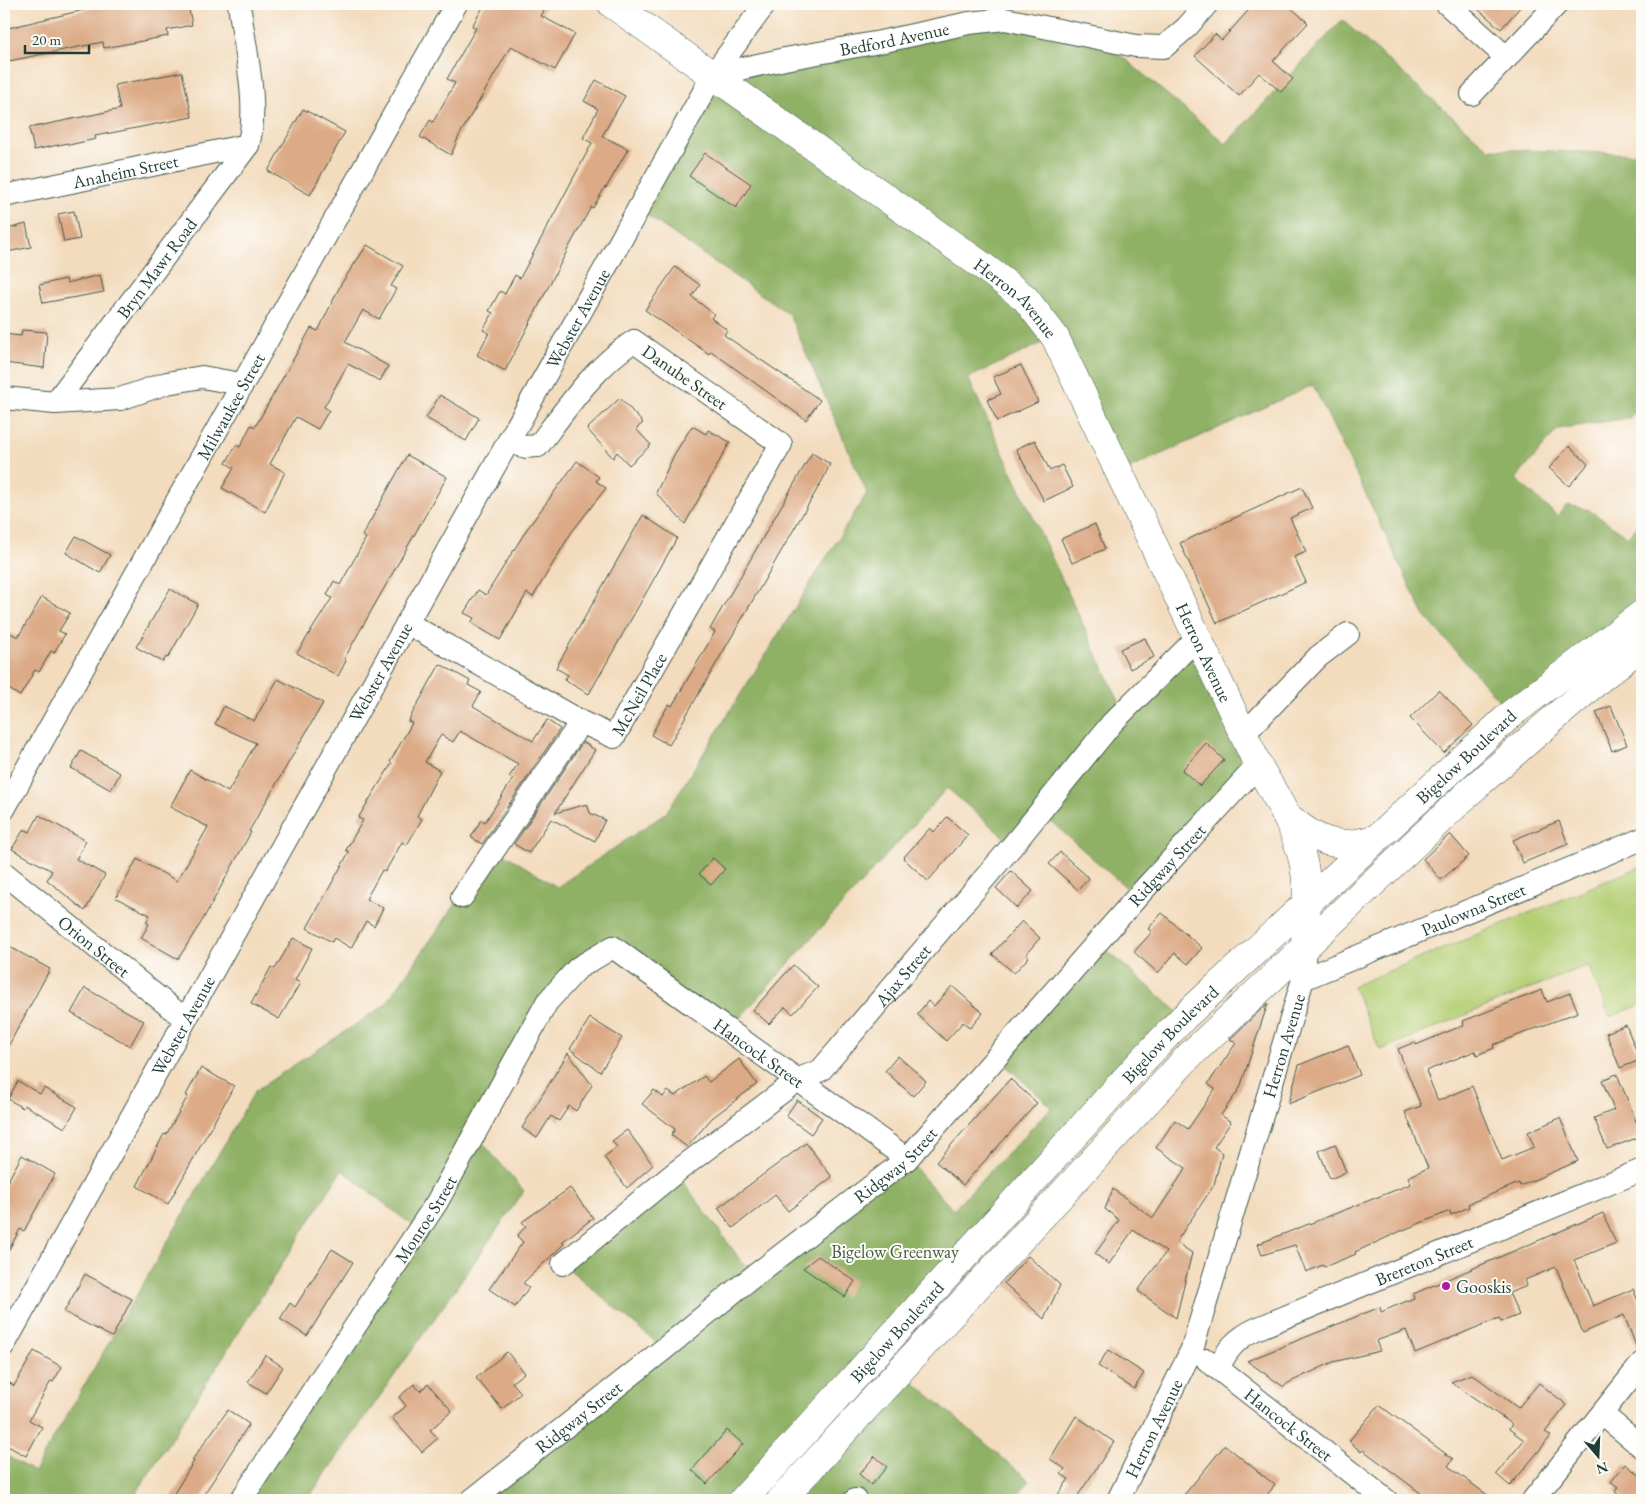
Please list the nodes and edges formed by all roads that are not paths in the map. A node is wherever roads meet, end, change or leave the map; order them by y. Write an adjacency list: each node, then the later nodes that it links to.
1 (238, 4): 11 (street)
2 (456, 4): 13 (street, Milwaukee Street)
3 (612, 4): 9 (main road, Herron Avenue)
4 (765, 4): 9 (street, Webster Avenue)
5 (1207, 4): 9 (street, Bedford Avenue)
6 (1447, 4): 8 (street)
7 (1557, 4): 8 (street)
8 (1507, 58): 10 (street)
9 (713, 76): 16 (street, Webster Avenue); 21 (main road, Herron Avenue)
10 (1472, 94)
11 (250, 138): 12 (street, Anaheim Street); 15 (street, Bryn Mawr Road)
12 (4, 196)
13 (241, 384): 15 (street); 26 (street, Milwaukee Street)
14 (4, 398): 15 (street)
15 (54, 403)
16 (509, 440): 17 (street, Danube Street); 19 (street, Webster Avenue)
17 (781, 444): 23 (street, McNeil Place)
18 (1642, 614): 28 (main road, Bigelow Boulevard)
19 (407, 623): 23 (street, McNeil Place); 36 (street, Webster Avenue)
20 (1348, 634): 24 (street)
21 (1198, 637): 24 (main road, Herron Avenue); 37 (street, Ajax Street)
22 (1642, 646): 33 (main road, Bigelow Boulevard)
23 (581, 722): 31 (street)
24 (1244, 734): 25 (main road, Herron Avenue)
25 (1258, 765): 27 (main road, Herron Avenue); 38 (street, Ridgway Street)
26 (4, 809)
27 (1286, 815): 28 (main road); 32 (main road, Herron Avenue)
28 (1378, 837): 32 (main road, Bigelow Boulevard)
29 (1642, 839): 35 (street, Paulowna Street)
30 (4, 874): 36 (street, Orion Street)
31 (462, 897)
32 (1307, 904): 33 (main road, Herron Avenue); 49 (main road, Bigelow Boulevard)
33 (1306, 946): 35 (street, Herron Avenue); 50 (main road, Bigelow Boulevard)
34 (613, 948): 37 (street, Hancock Street); 47 (street, Monroe Street)
35 (1303, 980): 42 (street, Herron Avenue)
36 (185, 1020): 41 (street, Webster Avenue)
37 (798, 1079): 38 (street, Hancock Street); 40 (street, Ajax Street)
38 (907, 1159): 48 (street, Ridgway Street)
39 (1642, 1170): 44 (street, Brereton Street)
40 (563, 1264)
41 (4, 1345)
42 (1192, 1349): 44 (street, Hancock Street); 51 (street, Herron Avenue)
43 (1642, 1363): 45 (street)
44 (1218, 1368): 52 (street, Hancock Street)
45 (1602, 1414): 46 (street); 53 (street)
46 (1642, 1447)
47 (241, 1500)
48 (472, 1500)
49 (743, 1500)
50 (782, 1500)
51 (1118, 1500)
52 (1386, 1500)
53 (1533, 1500)

